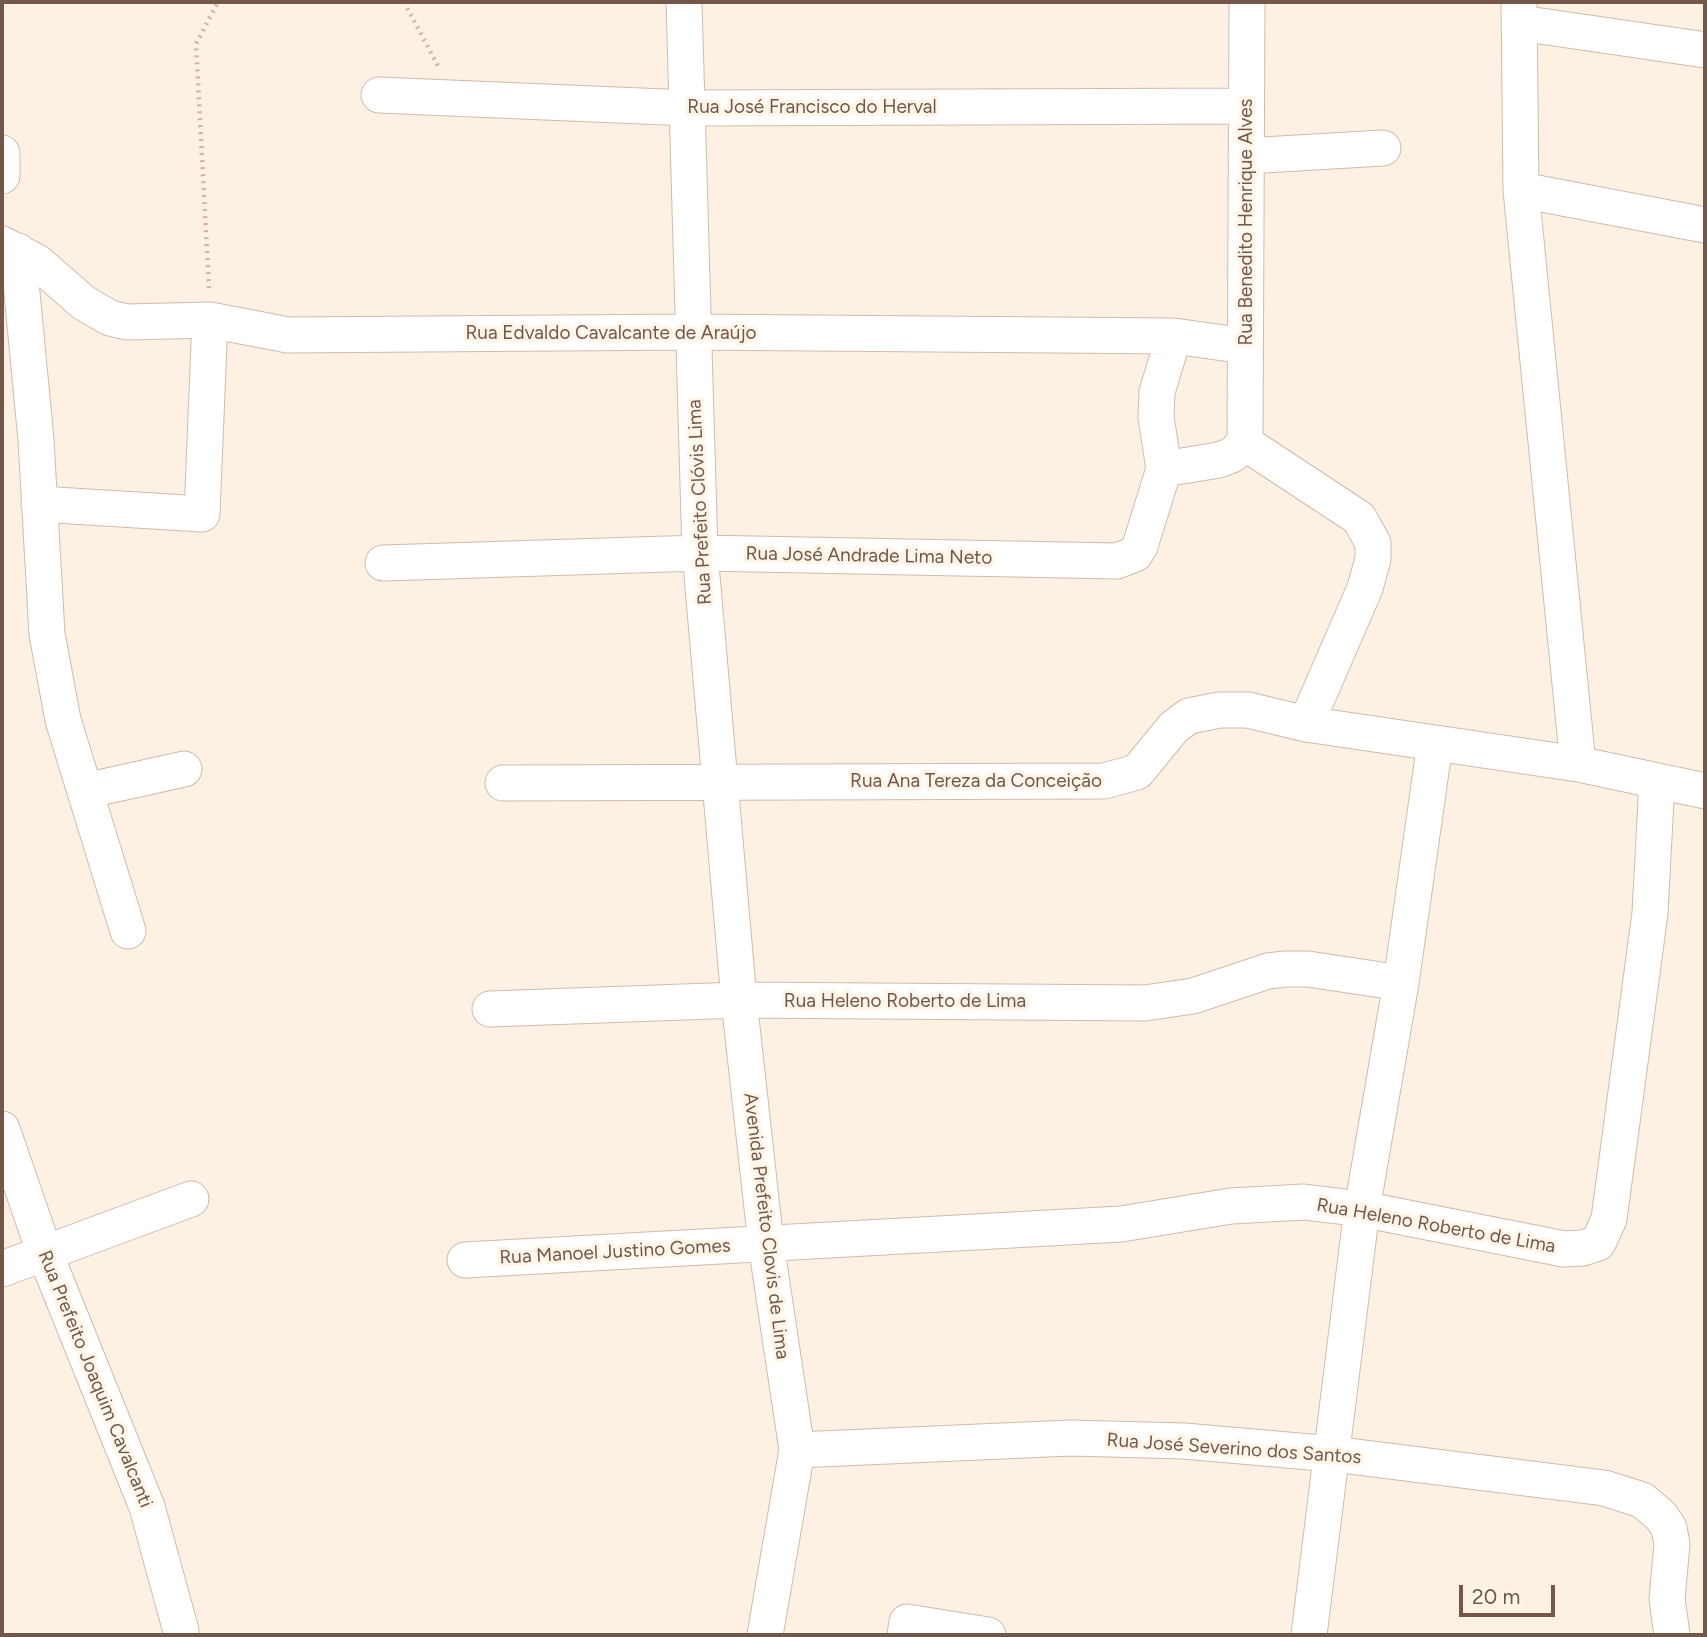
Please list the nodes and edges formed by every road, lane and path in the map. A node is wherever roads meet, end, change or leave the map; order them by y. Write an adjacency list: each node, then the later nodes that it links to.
1 (218, 2): 18 (path)
2 (404, 2): 8 (path)
3 (684, 2): 10 (street, Rua Prefeito Clóvis Lima)
4 (1247, 2): 9 (street, Rua Benedito Henrique Alves)
5 (1520, 12): 6 (street); 15 (street)
6 (1705, 50)
7 (379, 95): 8 (street, Rua José Francisco do Herval)
8 (455, 97): 10 (street, Rua José Francisco do Herval)
9 (1246, 106): 10 (street, Rua José Francisco do Herval); 13 (street, Rua Benedito Henrique Alves)
10 (688, 108): 19 (street, Rua Prefeito Clóvis Lima)
11 (1383, 148): 13 (street)
12 (2, 153): 14 (street)
13 (1246, 156): 21 (street, Rua Benedito Henrique Alves)
14 (2, 176)
15 (1521, 190): 16 (street); 29 (street)
16 (1705, 225)
17 (10, 247): 18 (street, Rua Edvaldo Cavalcante de Araújo); 24 (street)
18 (210, 320): 19 (street, Rua Edvaldo Cavalcante de Araújo); 24 (street)
19 (693, 332): 20 (street, Rua Edvaldo Cavalcante de Araújo); 25 (street, Rua Prefeito Clóvis Lima)
20 (1174, 336): 21 (street, Rua Edvaldo Cavalcante de Araújo); 23 (street)
21 (1245, 346): 22 (street, Rua Benedito Henrique Alves)
22 (1245, 443): 23 (street); 27 (street)
23 (1164, 469): 25 (street, Rua José Andrade Lima Neto)
24 (39, 504): 34 (street)
25 (700, 553): 26 (street, Rua José Andrade Lima Neto); 31 (street, Rua Prefeito Clóvis Lima)
26 (383, 563)
27 (1306, 724): 28 (street, Rua Ana Tereza da Conceição); 31 (street, Rua Ana Tereza da Conceição)
28 (1435, 743): 29 (street, Rua Ana Tereza da Conceição); 37 (street)
29 (1578, 764): 32 (street, Rua Ana Tereza da Conceição)
30 (184, 769): 34 (street)
31 (720, 781): 33 (street, Rua Ana Tereza da Conceição); 38 (street, Rua Prefeito Clóvis Lima)
32 (1657, 781): 35 (street, Rua Ana Tereza da Conceição); 42 (street, Rua Heleno Roberto de Lima)
33 (503, 783)
34 (85, 791): 36 (street)
35 (1705, 791)
36 (128, 931)
37 (1401, 983): 38 (street, Rua Heleno Roberto de Lima); 42 (street)
38 (739, 1000): 39 (street, Rua Heleno Roberto de Lima); 43 (street, Avenida Prefeito Clovis de Lima)
39 (490, 1009)
40 (2, 1129): 44 (street, Rua Prefeito Joaquim Cavalcanti)
41 (191, 1199): 44 (street)
42 (1362, 1209): 43 (street, Rua Heleno Roberto de Lima); 48 (street)
43 (766, 1244): 45 (street, Rua Manoel Justino Gomes); 47 (street, Avenida Prefeito Clovis de Lima)
44 (44, 1251): 46 (street); 49 (street, Rua Prefeito Joaquim Cavalcanti)
45 (464, 1260)
46 (2, 1269)
47 (797, 1450): 48 (street, Rua José Severino dos Santos); 50 (street, Avenida Prefeito Clovis de Lima)
48 (1333, 1454): 53 (street); 54 (street, Rua José Severino dos Santos)
49 (181, 1631)
50 (765, 1635)
51 (905, 1635): 52 (street)
52 (988, 1635)
53 (1309, 1635)
54 (1672, 1635)

